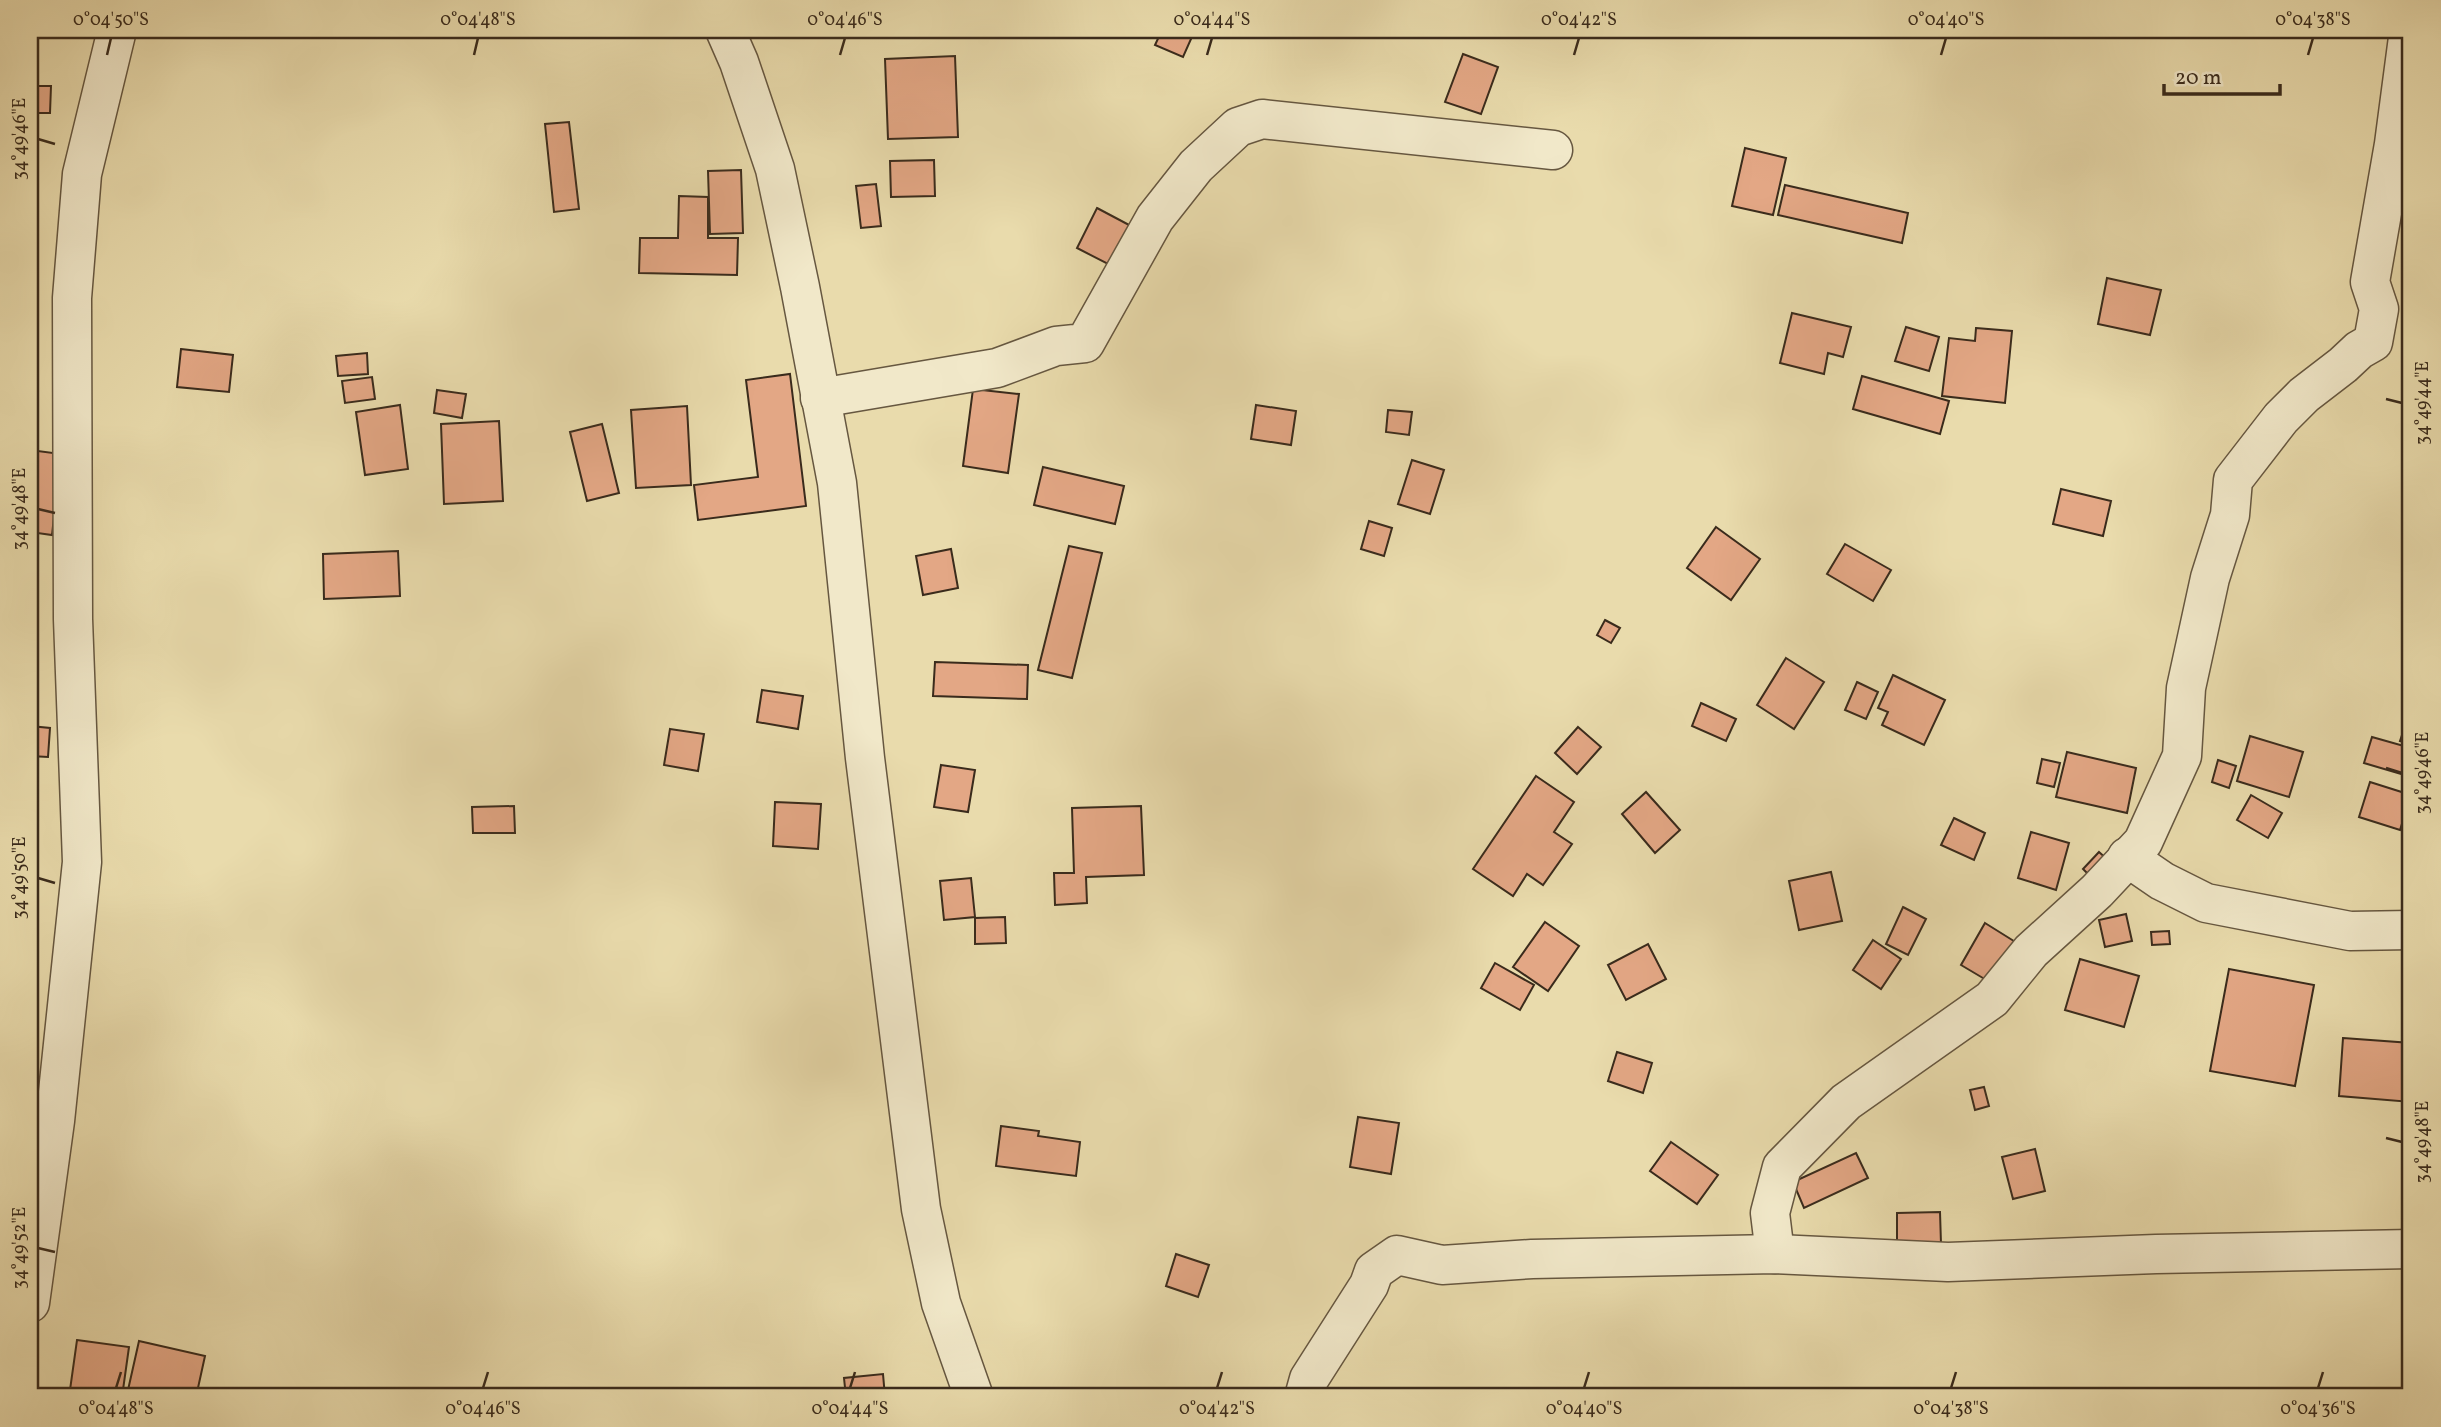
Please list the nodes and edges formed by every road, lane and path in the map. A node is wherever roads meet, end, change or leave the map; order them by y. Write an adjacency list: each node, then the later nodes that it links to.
1 (117, 30): 10 (street)
2 (725, 30): 5 (street)
3 (2409, 30): 6 (street)
4 (1553, 150): 5 (street)
5 (820, 398): 11 (street)
6 (2127, 857): 7 (street); 9 (street)
7 (2411, 930)
8 (2411, 1249): 9 (street)
9 (1775, 1254): 12 (street)
10 (30, 1303)
11 (974, 1397)
12 (1304, 1397)

